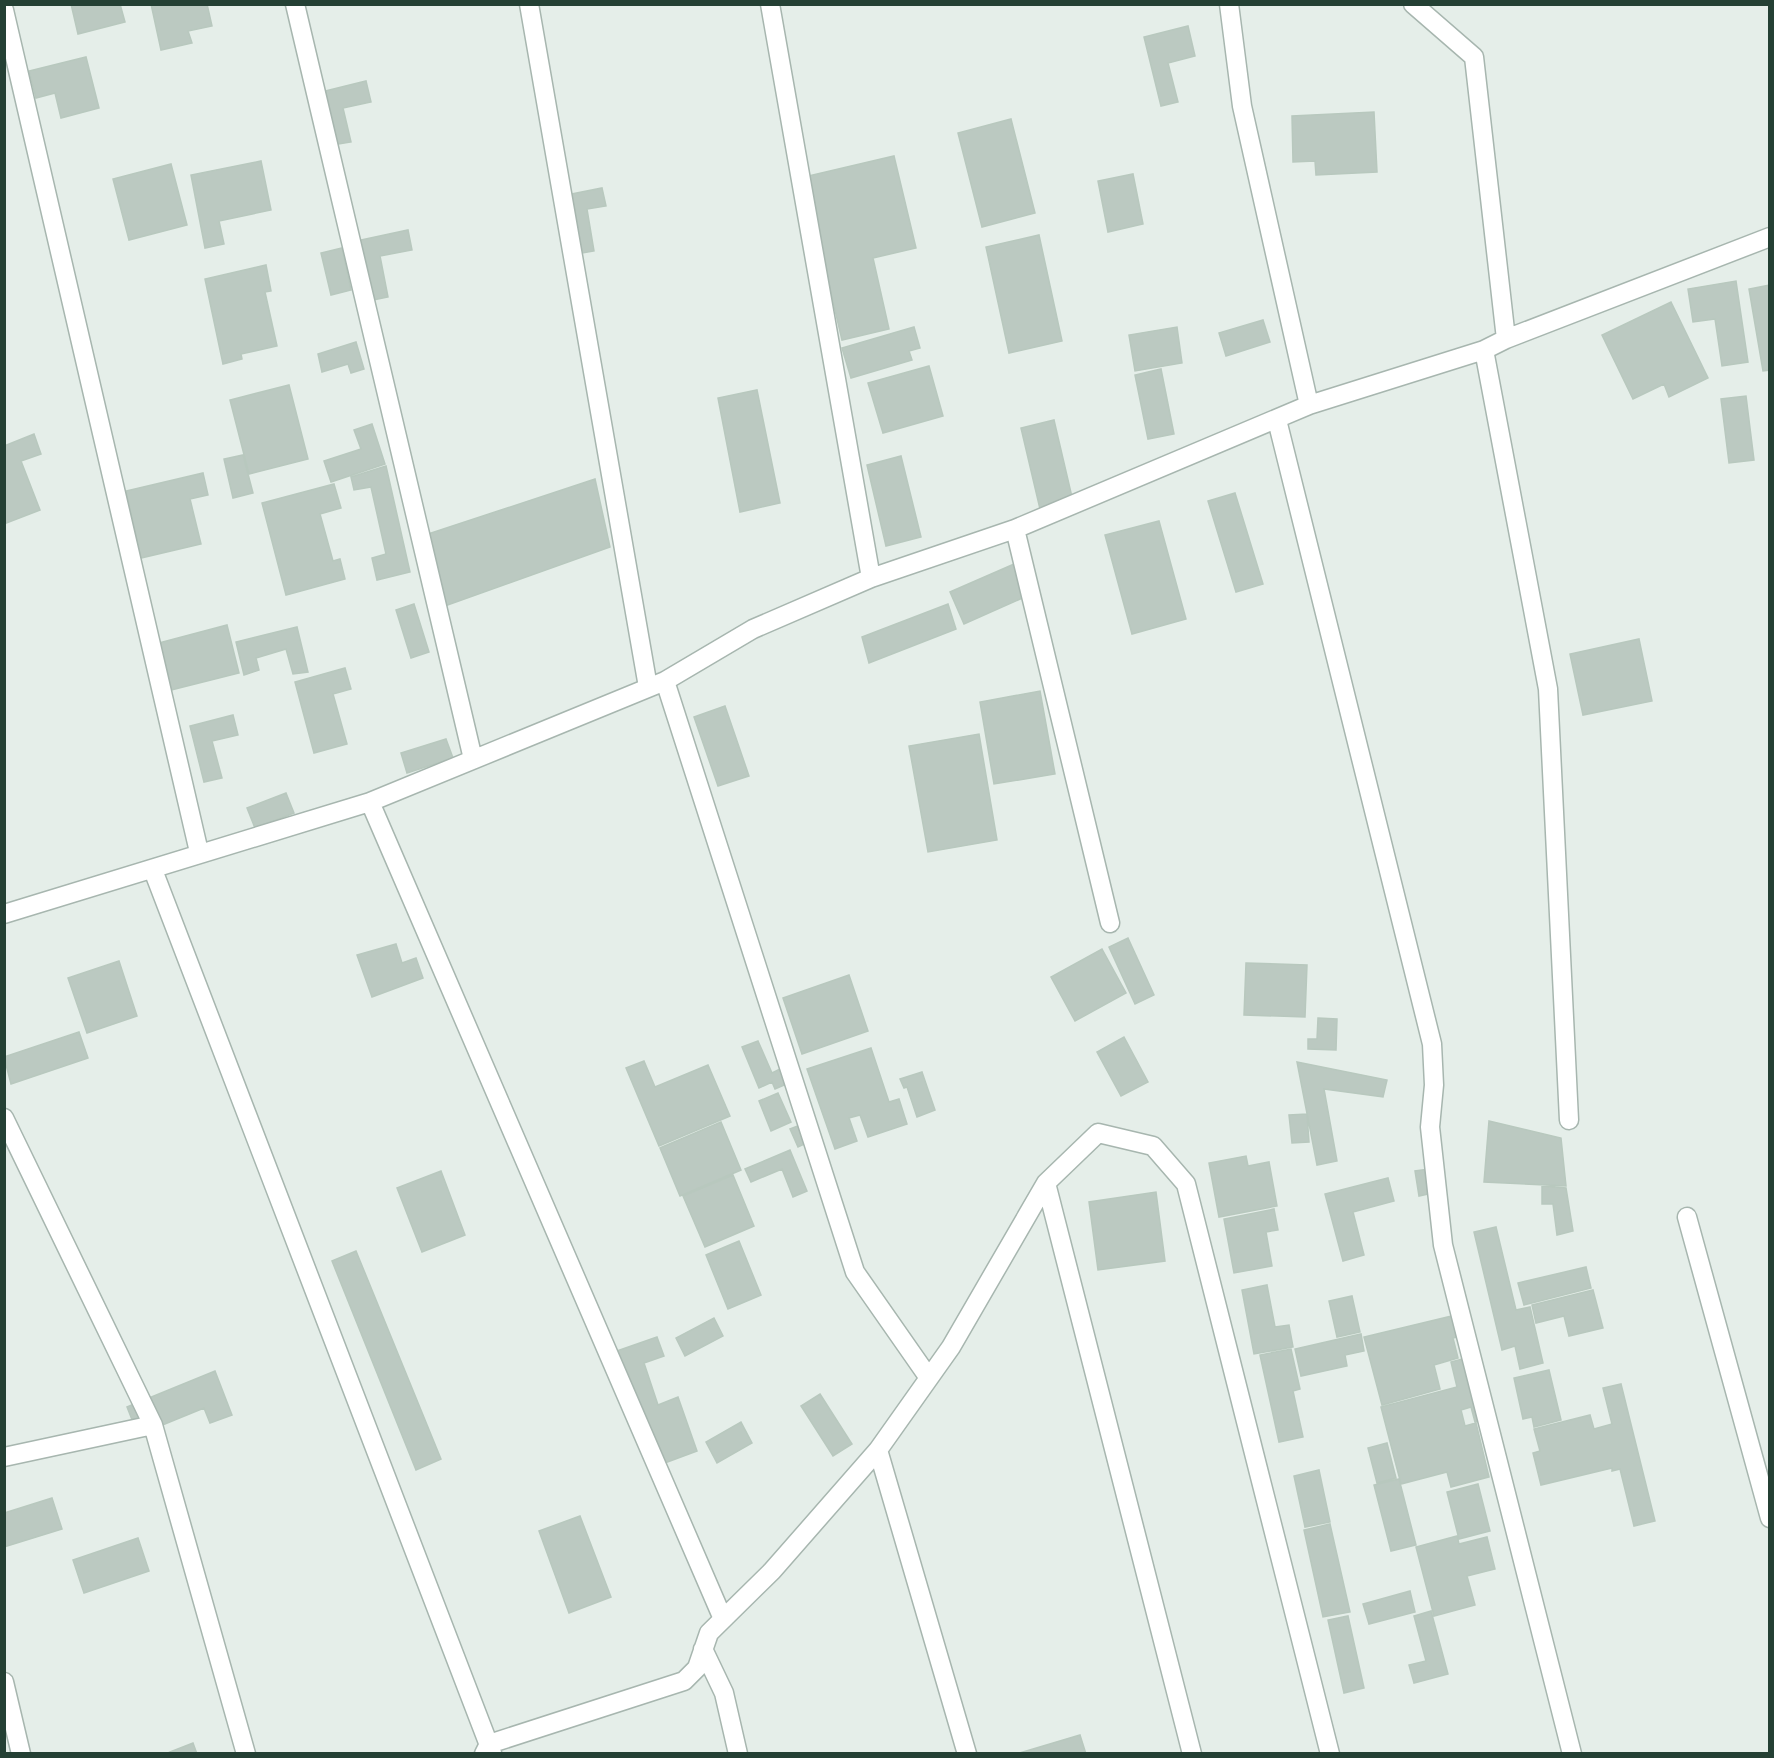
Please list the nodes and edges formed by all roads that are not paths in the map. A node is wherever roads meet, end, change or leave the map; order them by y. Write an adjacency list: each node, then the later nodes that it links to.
1 (295, 4): 15 (street)
2 (529, 4): 14 (street)
3 (770, 4): 13 (street)
4 (1229, 4): 10 (street)
5 (1413, 4): 8 (street)
6 (4, 10): 17 (street)
7 (1770, 237): 8 (street)
8 (1506, 339): 9 (street)
9 (1484, 350): 10 (street); 22 (street)
10 (1309, 405): 11 (street)
11 (1277, 420): 12 (street); 40 (street)
12 (1015, 529): 13 (street); 20 (street)
13 (871, 578): 14 (street)
14 (657, 684): 15 (street); 25 (street)
15 (473, 759): 16 (street)
16 (370, 802): 17 (street); 30 (street)
17 (199, 852): 18 (street)
18 (153, 870): 19 (street); 33 (street)
19 (4, 914)
20 (1110, 923)
21 (4, 1118): 26 (street)
22 (1569, 1120)
23 (1046, 1183): 25 (street); 38 (street); 39 (street)
24 (1687, 1217): 29 (street)
25 (929, 1378): 27 (street)
26 (153, 1425): 28 (street); 35 (street)
27 (878, 1450): 30 (street); 37 (street)
28 (4, 1457)
29 (1770, 1518)
30 (723, 1619): 31 (street)
31 (703, 1649): 33 (street); 36 (street)
32 (4, 1682): 34 (street)
33 (488, 1750)
34 (21, 1754)
35 (246, 1754)
36 (738, 1754)
37 (967, 1754)
38 (1192, 1754)
39 (1330, 1754)
40 (1572, 1754)

